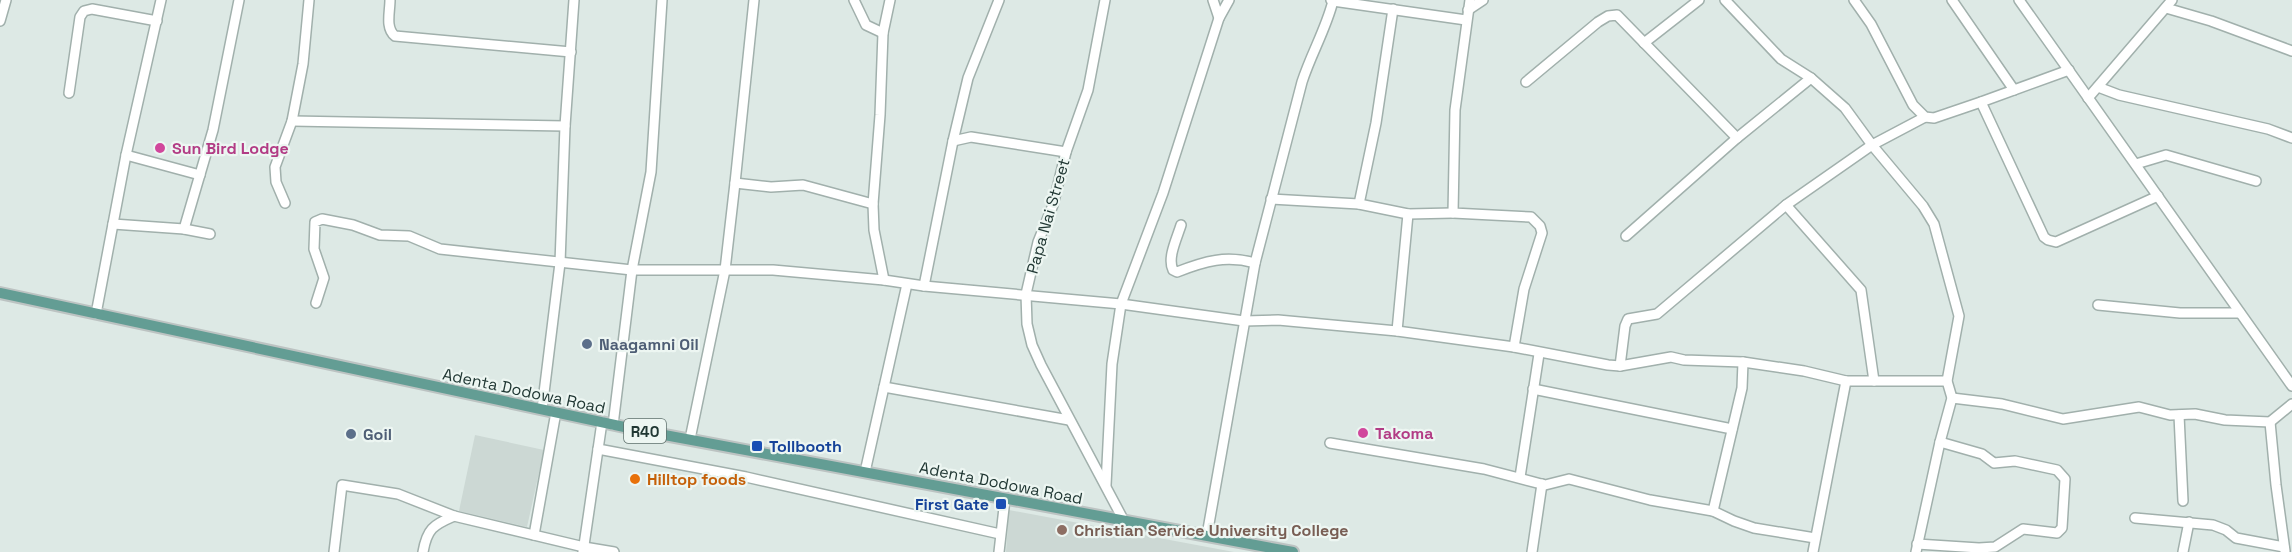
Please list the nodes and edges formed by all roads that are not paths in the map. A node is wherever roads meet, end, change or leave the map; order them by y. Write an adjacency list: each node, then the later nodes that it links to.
1 (6, 0): 27 (street)
2 (161, 0): 28 (street)
3 (239, 0): 53 (street)
4 (309, 0): 42 (street)
5 (390, 0): 32 (street)
6 (574, 0): 32 (street)
7 (662, 0): 71 (street)
8 (754, 0): 55 (street)
9 (854, 0): 29 (street)
10 (890, 0): 29 (street)
11 (999, 0): 43 (street)
12 (1105, 0): 50 (street, Papa Nai Street)
13 (1213, 0): 26 (street)
14 (1229, 0): 26 (street)
15 (1332, 0): 24 (street); 57 (street)
16 (1470, 0): 25 (street)
17 (1483, 0): 25 (street)
18 (1699, 0): 30 (street)
19 (1725, 0): 34 (street)
20 (1854, 0): 41 (street)
21 (1952, 0): 37 (street)
22 (2019, 0): 33 (street)
23 (2169, 4): 31 (street); 36 (street)
24 (1393, 9): 25 (street); 60 (street)
25 (1467, 15): 62 (street)
26 (1219, 18): 79 (street)
27 (0, 21)
28 (157, 21): 38 (street); 51 (street)
29 (883, 33): 59 (street)
30 (1644, 43): 35 (street); 46 (street)
31 (2292, 51)
32 (571, 52): 44 (street)
33 (2069, 70): 37 (street); 39 (street)
34 (1811, 78): 46 (street); 49 (street)
35 (1526, 82)
36 (2098, 87): 39 (street); 47 (street)
37 (2014, 90): 40 (street)
38 (69, 93)
39 (2088, 98): 52 (street)
40 (1981, 102): 41 (street); 56 (street)
41 (1925, 117): 49 (street)
42 (292, 121): 44 (street); 58 (street)
43 (957, 123): 45 (street); 48 (street)
44 (565, 126): 69 (street)
45 (971, 137): 48 (street); 50 (street)
46 (1737, 138): 68 (street)
47 (2292, 138)
48 (953, 141): 75 (street)
49 (1872, 145): 61 (street); 91 (street)
50 (1066, 152): 77 (street, Papa Nai Street)
51 (126, 155): 53 (street); 64 (street)
52 (2136, 164): 54 (street); 56 (street)
53 (200, 175): 66 (street)
54 (2256, 181)
55 (735, 183): 59 (street); 72 (street)
56 (2158, 196): 81 (street)
57 (1271, 199): 60 (street); 70 (street)
58 (285, 203)
59 (873, 204): 73 (street)
60 (1359, 204): 63 (street)
61 (1786, 205): 88 (street); 90 (street)
62 (1453, 213): 63 (street); 85 (street)
63 (1408, 214): 84 (street)
64 (112, 224): 66 (street); 82 (street)
65 (1181, 225): 70 (street)
66 (184, 229): 67 (street)
67 (210, 234)
68 (1626, 236)
69 (560, 263): 71 (street); 78 (street); 97 (street)
70 (1255, 263): 83 (street)
71 (632, 270): 72 (street); 102 (street)
72 (725, 270): 73 (street); 104 (street)
73 (884, 280): 74 (street)
74 (907, 284): 75 (street); 93 (street)
75 (924, 286): 77 (street)
76 (0, 293): 82 (main road, Adenta Dodowa Road / R40)
77 (1026, 294): 79 (street); 100 (street, Papa Nai Street)
78 (316, 303)
79 (1121, 304): 83 (street); 111 (street)
80 (2098, 305): 81 (street)
81 (2240, 313): 92 (street)
82 (96, 314): 97 (main road, Adenta Dodowa Road / R40)
83 (1244, 321): 84 (street); 121 (street)
84 (1397, 331): 85 (street)
85 (1514, 347): 86 (street)
86 (1539, 354): 88 (street); 94 (street)
87 (1743, 362): 88 (street); 89 (street); 103 (street)
88 (1620, 366)
89 (1846, 381): 90 (street); 122 (street)
90 (1874, 381): 91 (street)
91 (1947, 381): 95 (street)
92 (2292, 386)
93 (884, 387): 100 (street); 108 (street)
94 (1533, 390): 103 (street); 109 (street)
95 (1952, 398): 99 (street); 106 (street)
96 (2292, 404): 101 (street)
97 (542, 409): 98 (main road, Adenta Dodowa Road / R40)
98 (556, 412): 102 (main road, Adenta Dodowa Road / R40); 120 (street)
99 (2179, 415): 101 (street); 113 (street)
100 (1069, 420): 111 (street, Papa Nai Street)
101 (2270, 422): 126 (street)
102 (608, 424): 104 (main road, Adenta Dodowa Road / R40); 107 (street)
103 (1732, 429): 114 (street)
104 (690, 439): 108 (main road, Adenta Dodowa Road / R40)
105 (1330, 442): 109 (street)
106 (1940, 442): 123 (street); 125 (street)
107 (598, 448): 119 (street); 127 (street)
108 (865, 472): 112 (main road, Adenta Dodowa Road / R40)
109 (1520, 477): 110 (street)
110 (1542, 484): 114 (street); 133 (street)
111 (1106, 487): 117 (street, Papa Nai Street)
112 (1005, 499): 117 (main road, Adenta Dodowa Road / R40); 119 (street)
113 (2183, 501)
114 (1713, 511): 122 (street)
115 (454, 516): 120 (street); 128 (street); 129 (street)
116 (2134, 518): 118 (street)
117 (1124, 521): 121 (main road, Adenta Dodowa Road / R40)
118 (2189, 522): 124 (street); 136 (street)
119 (1000, 534): 131 (street)
120 (534, 535): 127 (street)
121 (1207, 535): 132 (main road, Adenta Dodowa Road / R40)
122 (1815, 538): 134 (street)
123 (2002, 544): 125 (street); 135 (street)
124 (2253, 547): 126 (street)
125 (1917, 548)
126 (2285, 549)
127 (584, 550): 130 (street)
128 (334, 552)
129 (423, 552)
130 (614, 552)
131 (999, 552)
132 (1293, 552)
133 (1532, 552)
134 (1813, 552)
135 (2010, 552)
136 (2183, 552)

